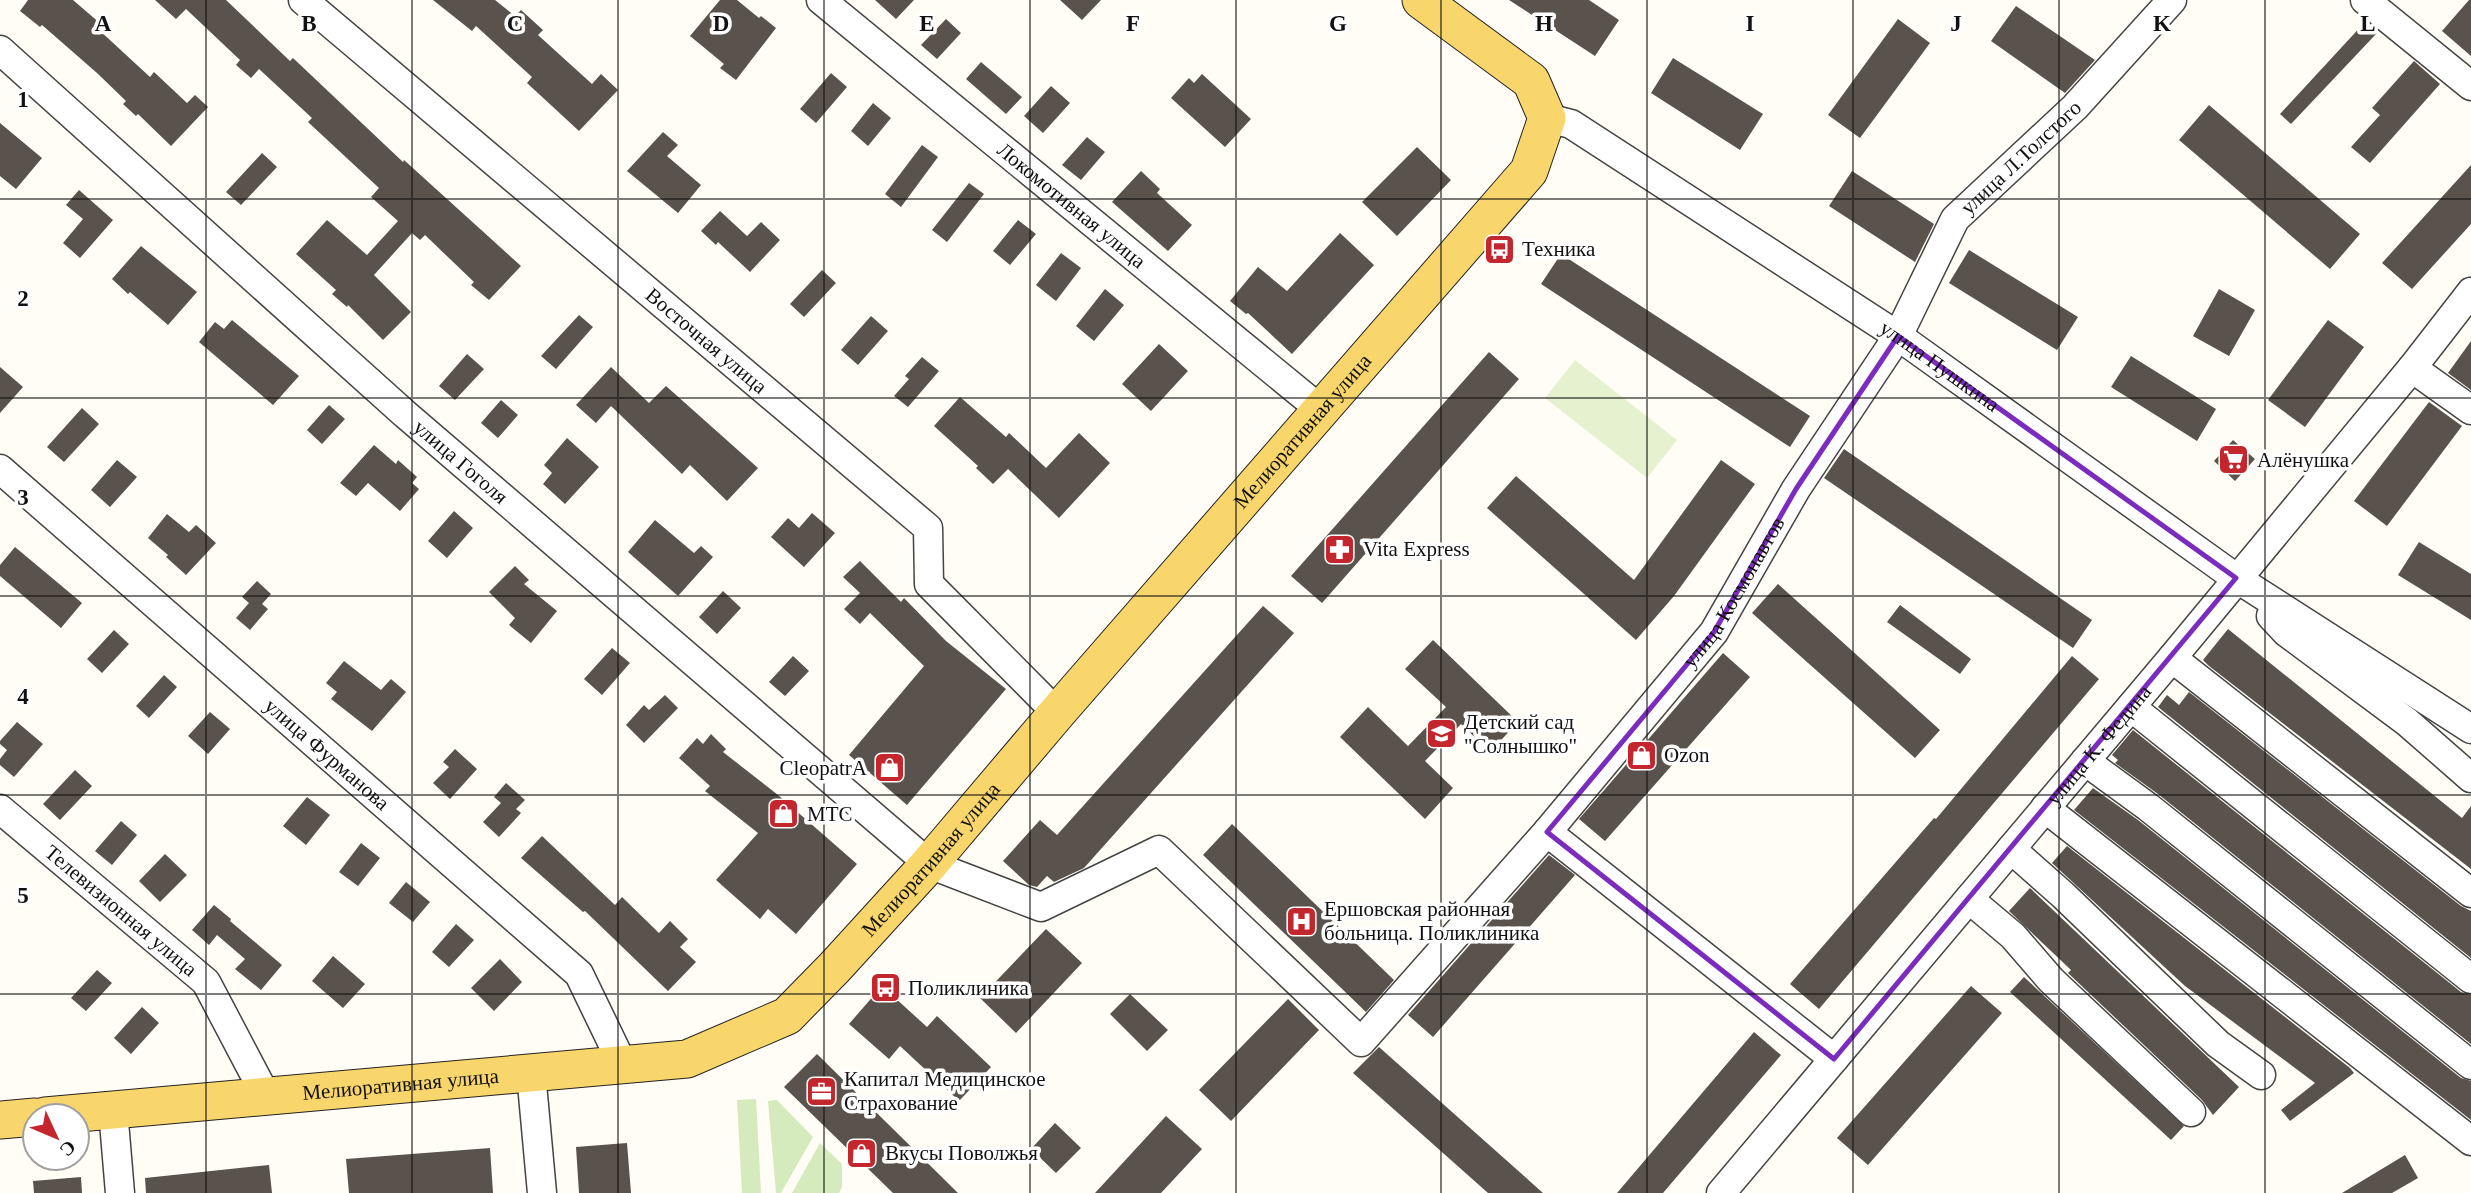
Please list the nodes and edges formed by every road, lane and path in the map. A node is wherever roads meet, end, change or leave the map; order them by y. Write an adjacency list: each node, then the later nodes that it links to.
1 (303, 0): 18 (street, Восточная улица)
2 (821, 0): 12 (street, Локомотивная улица)
3 (1421, 0): 8 (main road)
4 (2172, 0): 10 (street, улица Л.Толстого)
5 (2365, 0): 7 (street)
6 (0, 50): 26 (street, улица Гоголя)
7 (2471, 86)
8 (1547, 118): 10 (street, улица Пушкина); 12 (main road, Мелиоративная улица)
9 (2471, 292): 11 (street, улица К. Федина)
10 (1898, 336): 15 (street, улица Пушкина); 24 (street, улица Космонавтов)
11 (2412, 368): 13 (street); 15 (street, улица К. Федина)
12 (1321, 410): 18 (main road, Мелиоративная улица)
13 (2471, 410)
14 (0, 469): 31 (street, улица Фурманова)
15 (2236, 578): 16 (street, улица К. Федина); 19 (street, улица Пушкина); 21 (street)
16 (2172, 659): 17 (street, улица К. Федина); 27 (street)
17 (2130, 707): 20 (street, улица К. Федина); 29 (street)
18 (1057, 713): 26 (main road, Мелиоративная улица)
19 (2471, 729)
20 (2085, 761): 22 (street, улица К. Федина); 32 (street)
21 (2471, 778)
22 (2045, 808): 25 (street, улица К. Федина); 41 (street)
23 (0, 809): 35 (street, Телевизионная улица)
24 (1547, 832): 26 (street, улица Гоголя); 30 (street)
25 (2011, 849): 28 (street, улица К. Федина); 34 (street)
26 (929, 864): 31 (main road, Мелиоративная улица)
27 (2471, 893)
28 (1969, 899): 30 (street, улица К. Федина); 38 (street)
29 (2471, 979)
30 (1834, 1059): 44 (street, улица К. Федина)
31 (623, 1065): 33 (main road, Мелиоративная улица)
32 (2471, 1065)
33 (531, 1073): 35 (main road, Мелиоративная улица); 43 (street)
34 (2261, 1075)
35 (266, 1096): 36 (main road, Мелиоративная улица)
36 (113, 1110): 37 (main road, Мелиоративная улица); 42 (street)
37 (91, 1112)
38 (2191, 1112)
39 (21, 1118): 40 (main road)
40 (0, 1120)
41 (2471, 1142)
42 (120, 1193)
43 (542, 1193)
44 (1721, 1193)

